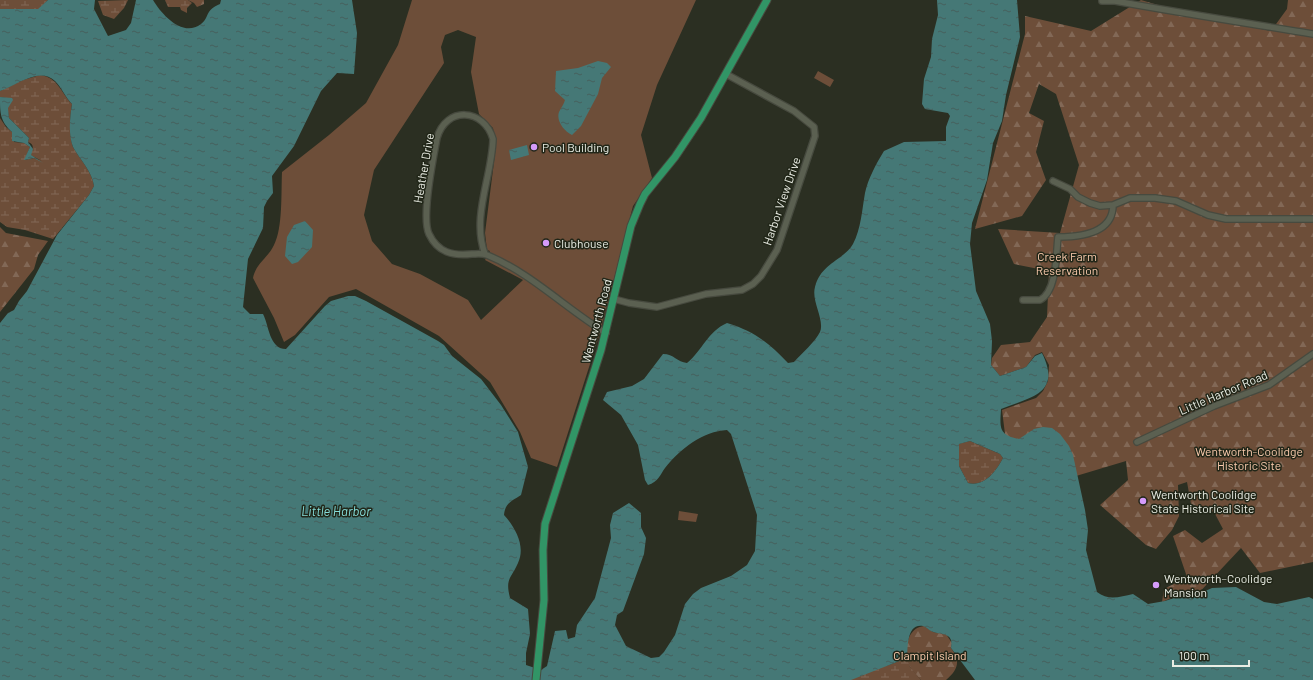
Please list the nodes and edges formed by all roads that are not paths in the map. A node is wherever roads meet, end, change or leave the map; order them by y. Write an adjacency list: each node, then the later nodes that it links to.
1 (767, 0): 4 (main road, Wentworth Road)
2 (1102, 1): 3 (street)
3 (1313, 34)
4 (726, 74): 9 (main road, Wentworth Road); 9 (street, Harbor View Drive)
5 (1053, 181): 6 (street)
6 (1113, 206): 7 (street); 10 (street)
7 (1313, 220)
8 (485, 254): 8 (street, Heather Drive); 11 (street)
9 (614, 299): 11 (main road, Wentworth Road)
10 (1022, 300)
11 (606, 333): 14 (main road, Wentworth Road)
12 (1313, 354): 13 (street, Little Harbor Road)
13 (1137, 442)
14 (536, 680)

